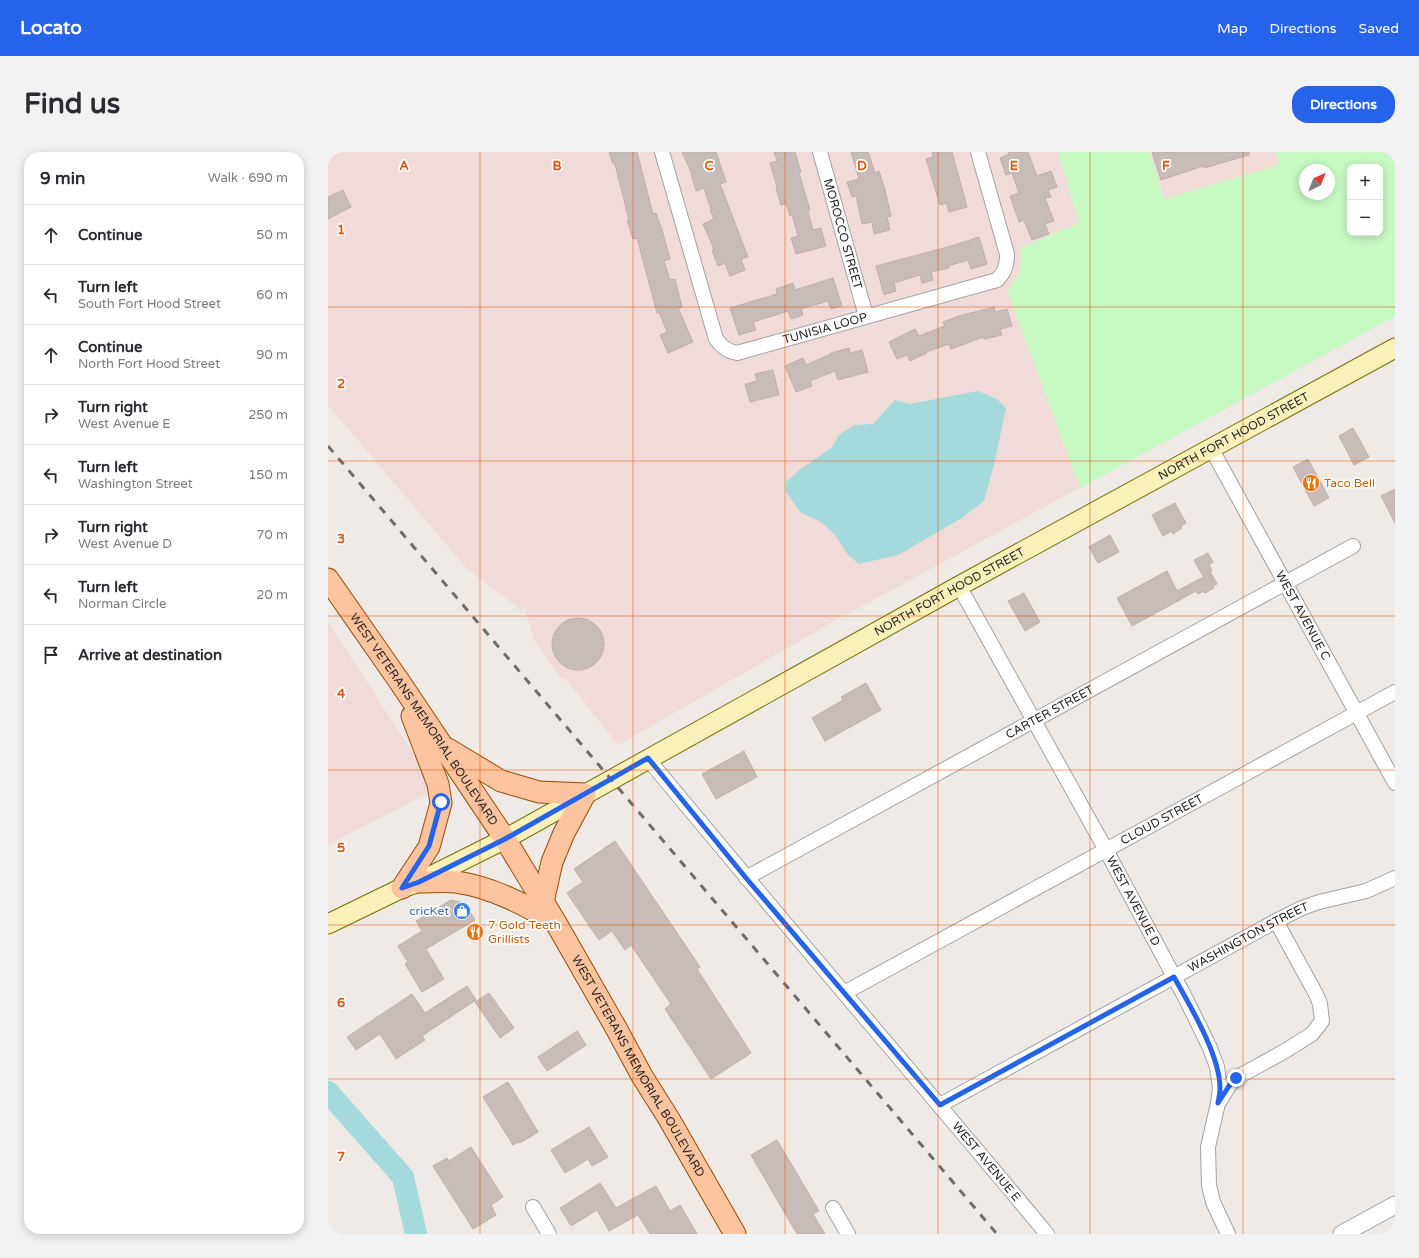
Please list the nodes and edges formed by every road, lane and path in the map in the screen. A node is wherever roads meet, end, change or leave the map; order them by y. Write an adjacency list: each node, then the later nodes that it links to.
1 (662, 152): 4 (street, TUNISIA LOOP)
2 (820, 152): 4 (street, MOROCCO STREET)
3 (978, 152): 4 (street, TUNISIA LOOP)
4 (866, 316)
5 (1395, 348): 6 (main road, NORTH FORT HOOD STREET)
6 (1211, 448): 9 (street, WEST AVENUE C); 10 (main road, NORTH FORT HOOD STREET)
7 (1353, 546): 9 (street, CARTER STREET)
8 (328, 579): 11 (main road, WEST VETERANS MEMORIAL BOULEVARD)
9 (1285, 583): 13 (street, WEST AVENUE C); 14 (street, CARTER STREET)
10 (959, 586): 14 (street, WEST AVENUE D); 16 (main road, NORTH FORT HOOD STREET)
11 (399, 681): 15 (main road, WEST VETERANS MEMORIAL BOULEVARD); 23 (main road)
12 (1395, 692): 13 (street, CLOUD STREET)
13 (1356, 712): 17 (street, WEST AVENUE C); 20 (street, CLOUD STREET)
14 (1033, 720): 20 (street, WEST AVENUE D); 21 (street, CARTER STREET)
15 (442, 745): 18 (main road); 19 (main road, WEST VETERANS MEMORIAL BOULEVARD)
16 (648, 758): 18 (main road, NORTH FORT HOOD STREET); 21 (street, WEST AVENUE E)
17 (1395, 783)
18 (585, 794): 19 (main road, NORTH FORT HOOD STREET); 24 (main road)
19 (505, 839): 23 (main road, NORTH FORT HOOD STREET); 24 (main road, WEST VETERANS MEMORIAL BOULEVARD)
20 (1106, 850): 28 (street, WEST AVENUE D); 29 (street, CLOUD STREET)
21 (746, 878): 29 (street, WEST AVENUE E)
22 (1395, 878): 25 (street, WASHINGTON STREET)
23 (410, 885): 26 (main road); 27 (main road, NORTH FORT HOOD STREET)
24 (543, 902): 26 (main road, WEST VETERANS MEMORIAL BOULEVARD)
25 (1276, 921): 28 (street, WASHINGTON STREET); 30 (street)
26 (556, 923): 36 (main road, WEST VETERANS MEMORIAL BOULEVARD)
27 (328, 924)
28 (1174, 977): 30 (street, WEST AVENUE D); 31 (street, WASHINGTON STREET)
29 (844, 993): 31 (street, WEST AVENUE E)
30 (1218, 1103): 39 (street, WEST AVENUE D)
31 (940, 1105): 38 (street, WEST AVENUE E)
32 (1395, 1205): 40 (street)
33 (533, 1207): 35 (street)
34 (833, 1208): 37 (street)
35 (549, 1234)
36 (735, 1234)
37 (848, 1234)
38 (1047, 1234)
39 (1228, 1234)
40 (1342, 1234)

